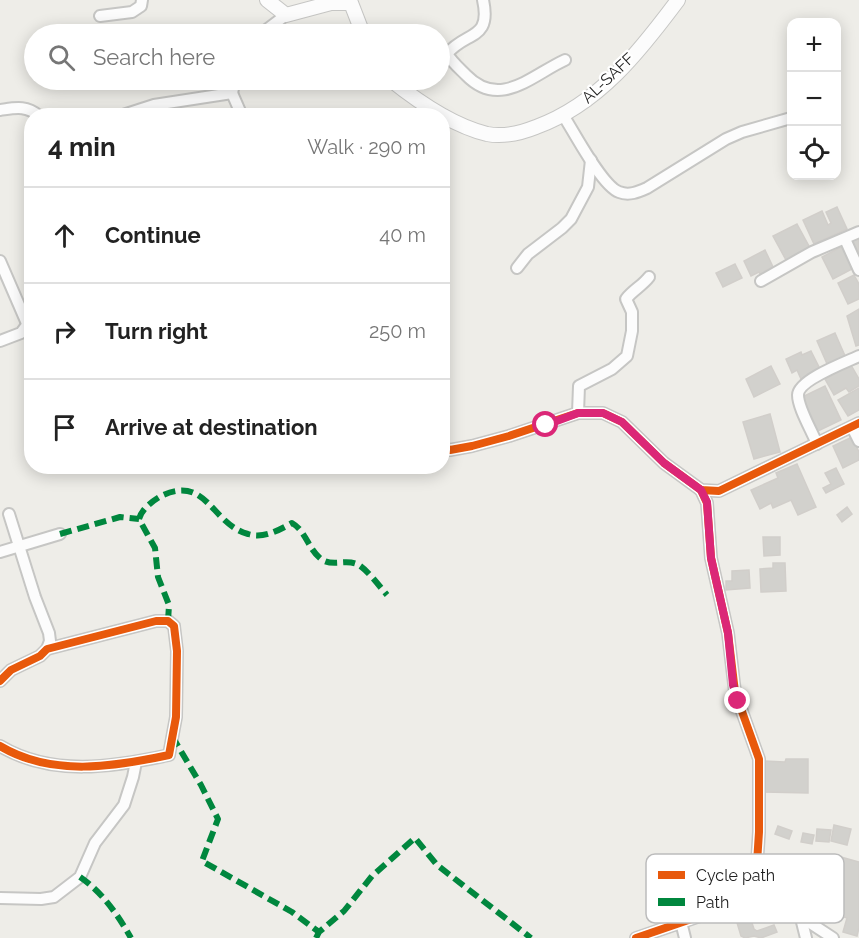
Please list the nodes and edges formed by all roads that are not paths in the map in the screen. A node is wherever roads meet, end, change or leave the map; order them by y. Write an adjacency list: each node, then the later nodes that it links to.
1 (142, 0): 7 (street)
2 (267, 0): 6 (street)
3 (483, 0): 10 (street)
4 (678, 0): 21 (street, AL-SAFF)
5 (353, 1): 6 (street); 9 (street)
6 (286, 15): 8 (street)
7 (100, 16)
8 (274, 24)
9 (360, 24)
10 (450, 50)
11 (450, 57): 12 (street)
12 (565, 60)
13 (233, 90): 15 (street)
14 (406, 90): 18 (street, AL-SAFF)
15 (232, 93): 16 (street); 17 (street)
16 (145, 108)
17 (239, 108)
18 (433, 108)
19 (24, 109): 20 (street)
20 (0, 110)
21 (563, 115): 22 (street, AL-SAFF); 24 (street)
22 (450, 118)
23 (787, 119): 24 (street)
24 (591, 160): 28 (street)
25 (859, 232): 26 (street)
26 (844, 239): 29 (street); 31 (street)
27 (0, 261): 32 (street)
28 (517, 268)
29 (859, 270)
30 (649, 277): 36 (street)
31 (761, 281)
32 (24, 318)
33 (24, 332): 34 (street)
34 (0, 341)
35 (859, 356): 39 (street)
36 (578, 413): 40 (street); 41 (street)
37 (855, 425): 38 (street); 39 (street)
38 (859, 441)
39 (817, 444): 42 (street)
40 (450, 450)
41 (701, 490): 42 (street); 43 (street)
42 (719, 491): 43 (street)
43 (707, 502): 52 (street)
44 (9, 514): 46 (street)
45 (60, 534): 46 (street)
46 (19, 546): 47 (street); 48 (street)
47 (0, 552)
48 (47, 649): 49 (street); 51 (street)
49 (0, 681)
50 (0, 746): 51 (street)
51 (136, 762): 53 (street)
52 (757, 854)
53 (0, 898)
54 (678, 923): 58 (street)
55 (681, 923): 59 (street)
56 (802, 923): 60 (street)
57 (810, 923): 61 (street)
58 (636, 938)
59 (686, 938)
60 (806, 938)
61 (833, 938)

